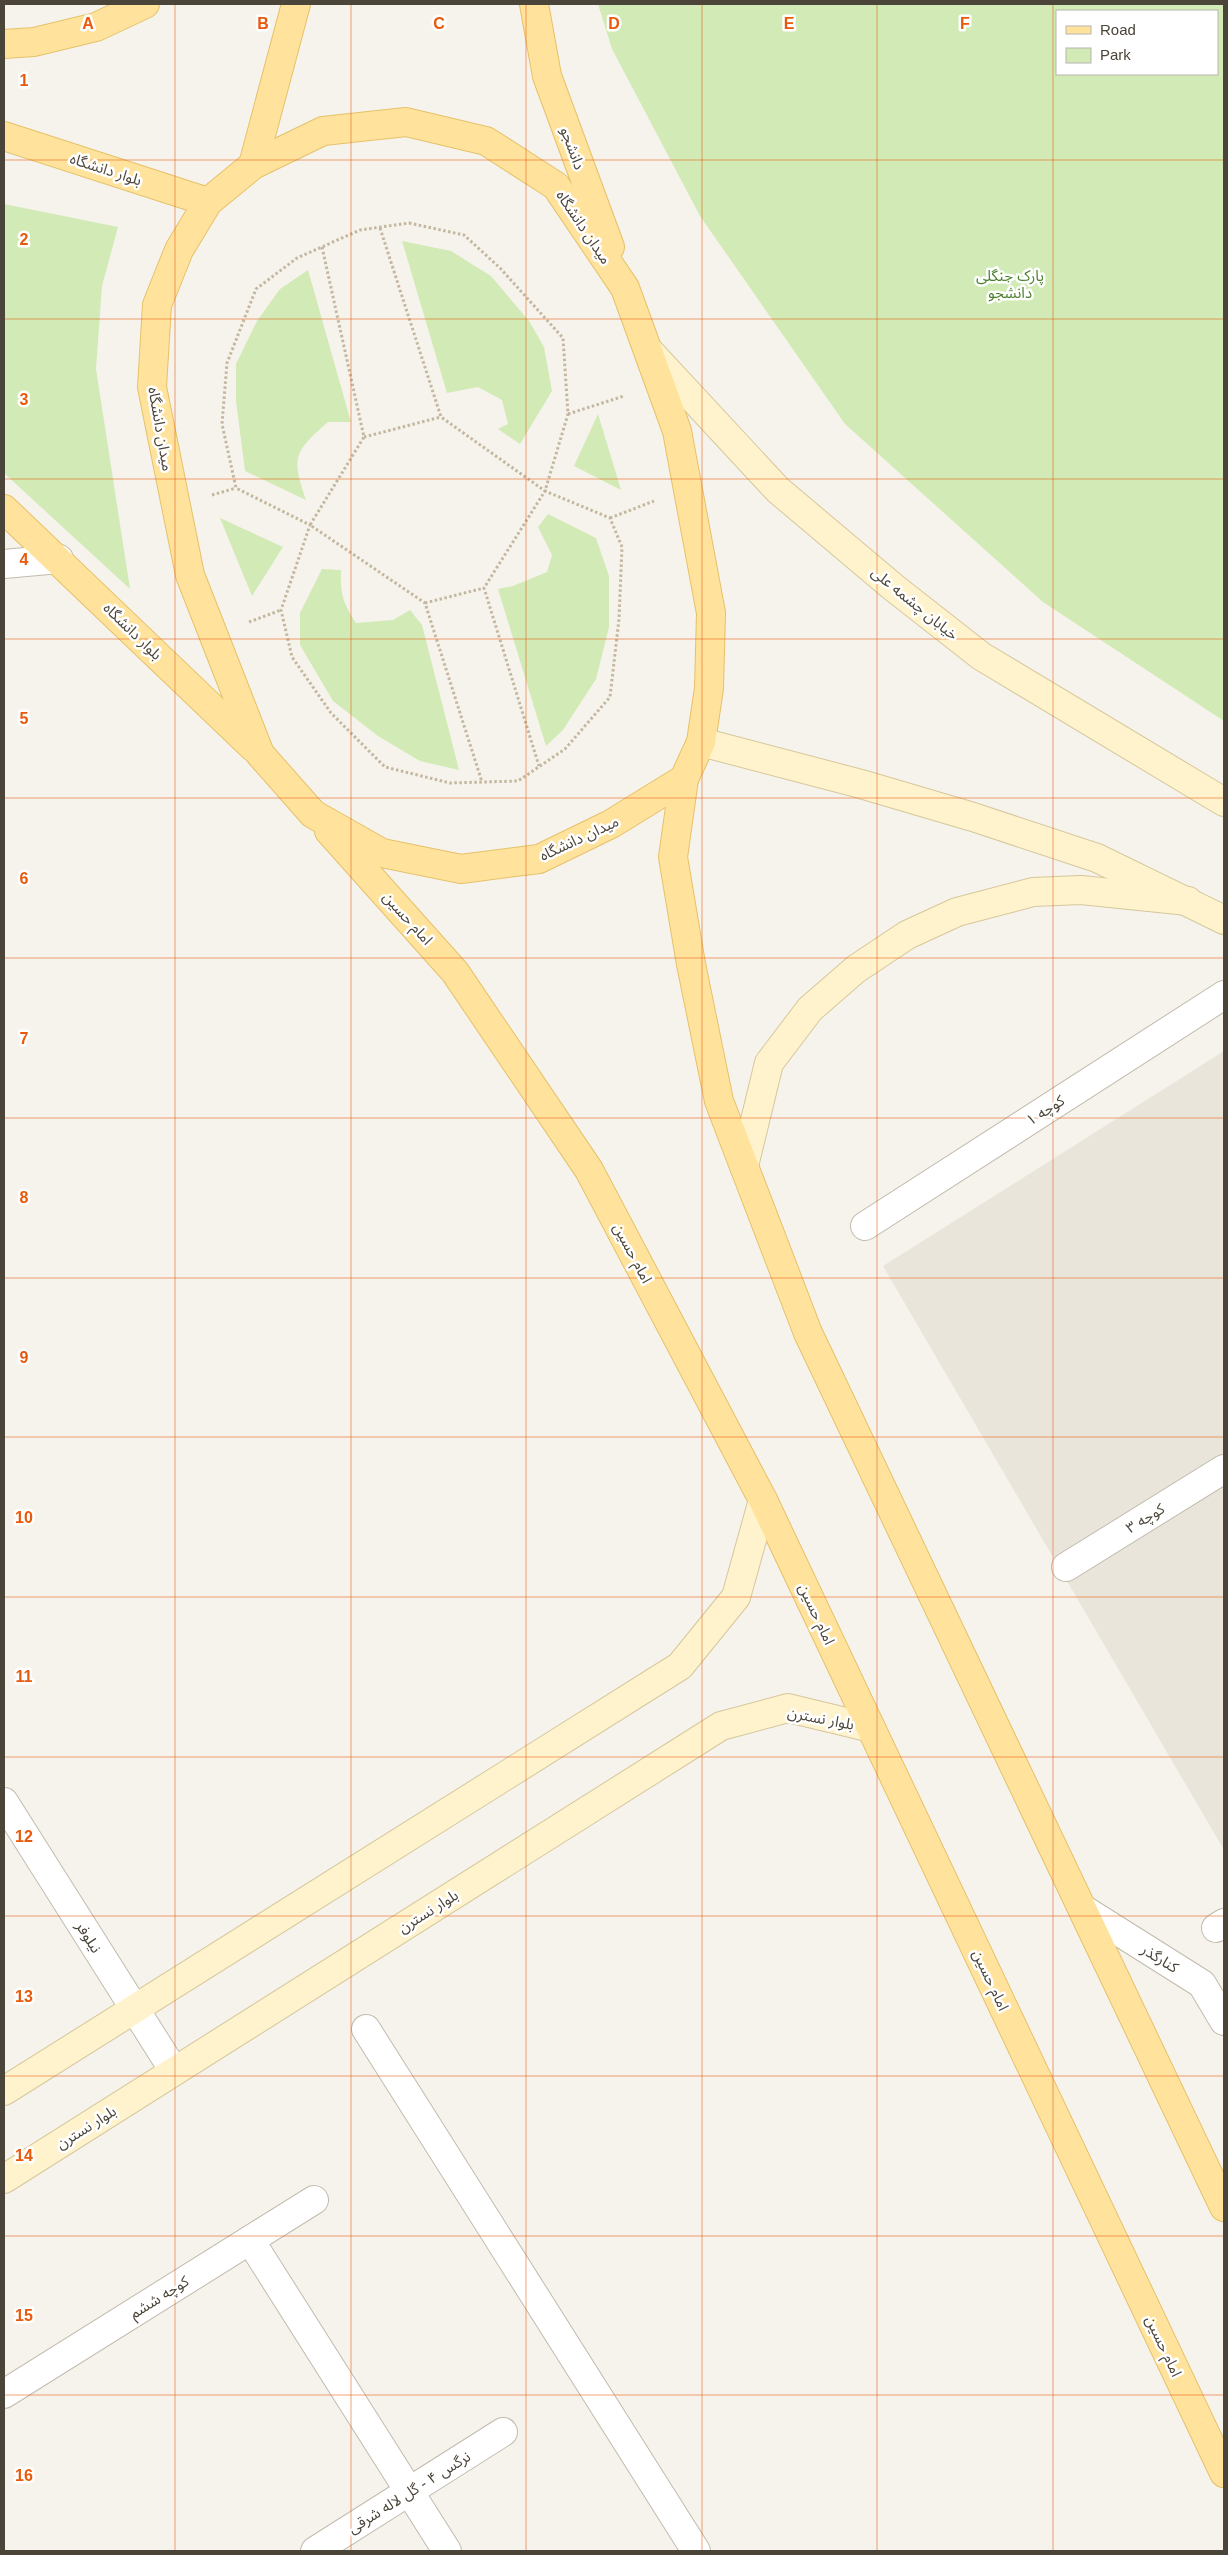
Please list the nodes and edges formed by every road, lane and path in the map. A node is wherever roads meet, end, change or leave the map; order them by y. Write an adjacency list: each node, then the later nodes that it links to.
1 (145, 4): 4 (main road)
2 (296, 4): 6 (main road)
3 (534, 4): 10 (main road, دانشجو)
4 (4, 44)
5 (4, 136): 7 (main road, بلوار دانشگاه)
6 (253, 165): 7 (main road, میدان دانشگاه); 10 (main road, میدان دانشگاه)
7 (208, 202): 26 (main road, میدان دانشگاه)
8 (380, 228): 9 (path); 13 (path); 14 (path)
9 (322, 247): 15 (path); 20 (path)
10 (625, 288): 11 (main road, میدان دانشگاه)
11 (648, 350): 12 (main road, میدان دانشگاه); 30 (street, خیابان چشمه علی)
12 (660, 384): 13 (path); 16 (main road, میدان دانشگاه)
13 (568, 414): 17 (path)
14 (441, 416): 15 (path); 17 (path)
15 (364, 437): 20 (path)
16 (689, 486): 19 (path); 25 (main road, میدان دانشگاه)
17 (545, 491): 19 (path); 23 (path)
18 (4, 509): 21 (main road, بلوار دانشگاه)
19 (610, 518): 27 (path)
20 (310, 525): 24 (path); 29 (path)
21 (59, 560): 22 (street); 26 (main road, بلوار دانشگاه)
22 (4, 564)
23 (484, 588): 24 (path); 27 (path)
24 (425, 603): 29 (path)
25 (701, 742): 28 (main road, میدان دانشگاه); 32 (street)
26 (260, 754): 31 (main road, میدان دانشگاه)
27 (539, 766): 29 (path)
28 (684, 779): 31 (main road, میدان دانشگاه); 35 (main road)
29 (482, 782)
30 (1224, 802)
31 (314, 814): 38 (main road, امام حسین)
32 (1188, 901): 33 (street); 35 (street)
33 (1224, 920)
34 (1224, 995): 36 (street, کوچه ۱)
35 (744, 1166): 42 (main road)
36 (866, 1226)
37 (1224, 1470): 39 (street, کوچه ۳)
38 (763, 1500): 40 (main road, امام حسین); 43 (street)
39 (1066, 1567)
40 (871, 1728): 46 (street, بلوار نسترن); 54 (main road, امام حسین)
41 (4, 1802): 43 (street, نیلوفر)
42 (1083, 1909): 44 (street, کنارگذر); 50 (main road)
43 (134, 2009): 46 (street, نیلوفر); 47 (street)
44 (1224, 2020)
45 (366, 2029): 58 (street)
46 (174, 2071): 48 (street, بلوار نسترن)
47 (4, 2091)
48 (4, 2179)
49 (314, 2200): 51 (street, کوچه ششم)
50 (1224, 2206)
51 (250, 2240): 52 (street, کوچه ششم); 55 (street)
52 (4, 2394)
53 (503, 2432): 55 (street, نرگس ۴ - گل لاله شرقی)
54 (1224, 2473)
55 (409, 2492): 56 (street, نرگس ۴ - گل لاله شرقی); 57 (street)
56 (315, 2551)
57 (447, 2551)
58 (696, 2551)

